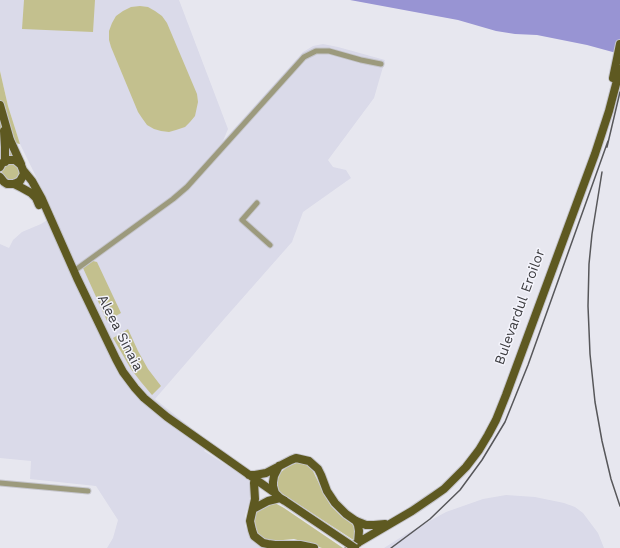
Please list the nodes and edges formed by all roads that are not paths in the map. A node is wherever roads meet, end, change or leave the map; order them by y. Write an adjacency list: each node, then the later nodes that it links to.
1 (620, 44): 4 (main road, Bulevardul Eroilor)
2 (381, 64): 13 (street)
3 (620, 69): 4 (main road, Bulevardul Eroilor)
4 (614, 84): 22 (main road, Bulevardul Eroilor); 23 (main road, Bulevardul Eroilor)
5 (1, 109): 6 (main road); 7 (main road, Aleea Sinaia)
6 (2, 164): 7 (main road)
7 (22, 167): 9 (main road); 13 (main road, Aleea Sinaia)
8 (0, 177): 9 (main road, Aleea Sinaia)
9 (12, 184): 10 (main road); 17 (main road, Aleea Sinaia)
10 (0, 187)
11 (257, 203): 12 (street)
12 (270, 245)
13 (74, 271): 15 (main road, Aleea Sinaia)
14 (279, 466): 15 (main road); 19 (main road); 21 (main road)
15 (249, 475): 19 (main road, Aleea Sinaia)
16 (0, 483): 18 (street)
17 (254, 483): 19 (main road, Aleea Sinaia); 20 (main road)
18 (88, 491)
19 (280, 497): 20 (main road); 24 (main road, bridge)
20 (253, 509): 25 (main road)
21 (360, 524): 22 (main road); 23 (main road); 24 (main road)
22 (385, 524): 23 (main road, Bulevardul Eroilor)
23 (373, 535): 24 (main road, Bulevardul Eroilor)
24 (356, 546): 26 (main road, Bulevardul Eroilor)
25 (314, 548)
26 (349, 548)

